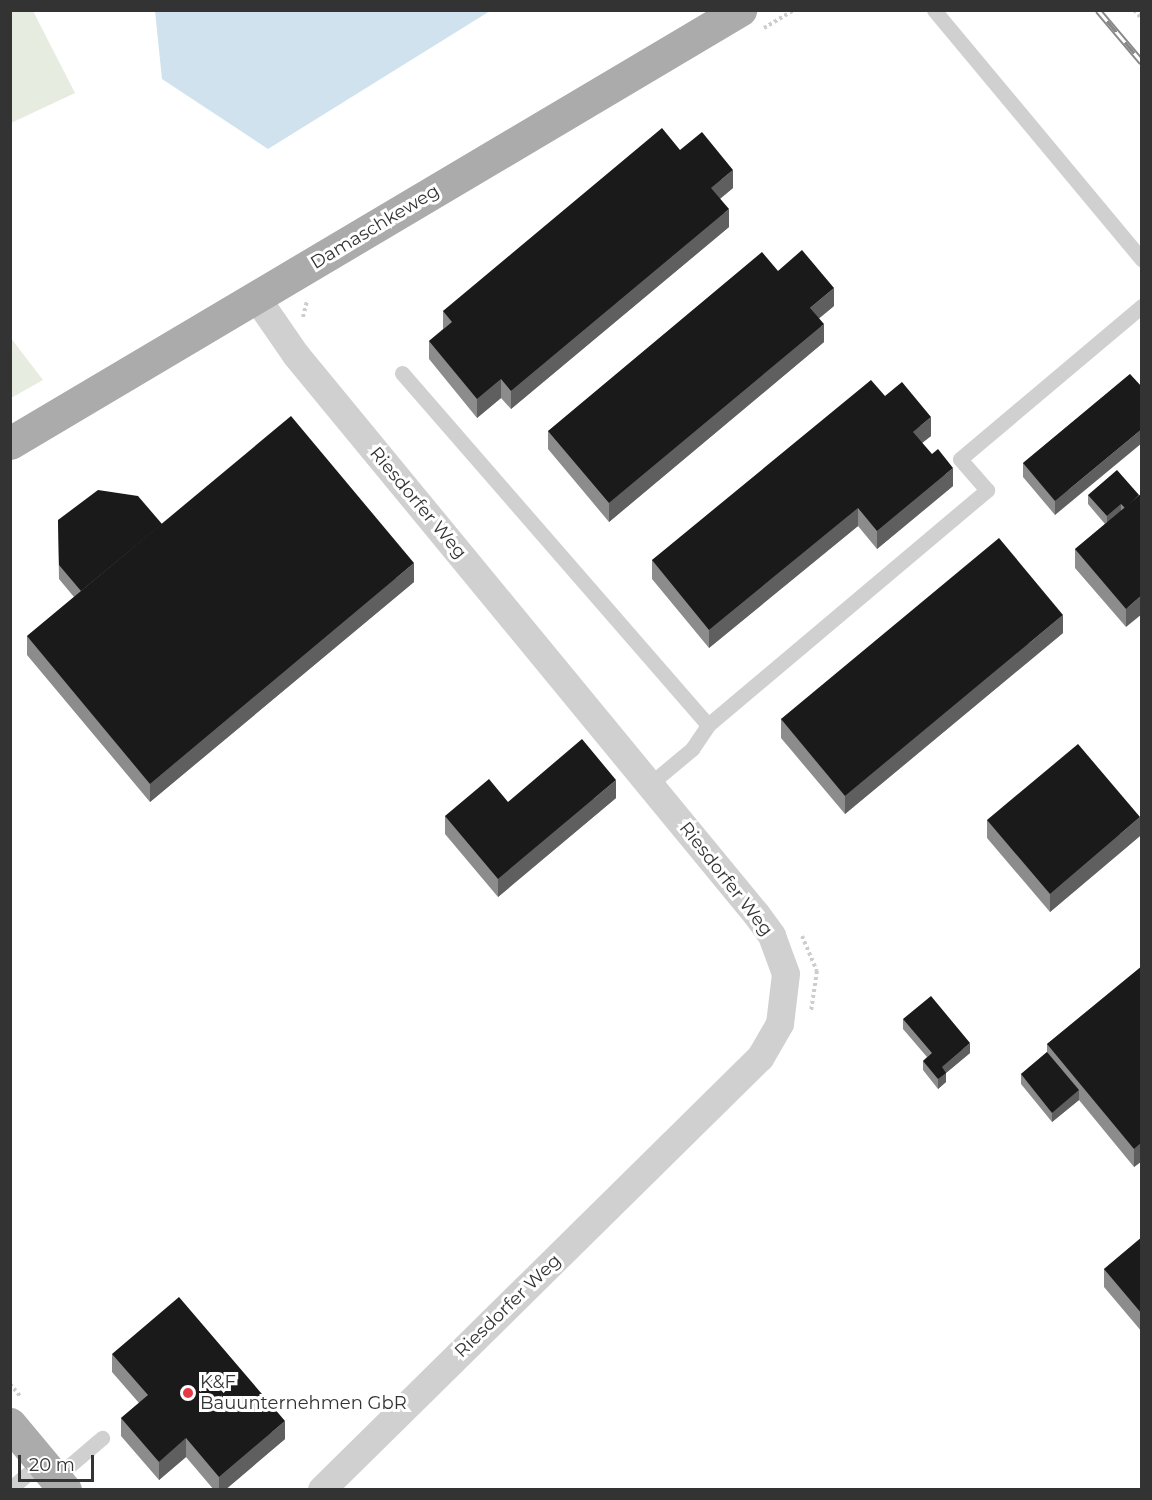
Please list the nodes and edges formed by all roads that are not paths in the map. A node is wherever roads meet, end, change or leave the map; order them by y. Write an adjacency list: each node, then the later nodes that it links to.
1 (740, 10): 4 (main road, Damaschkeweg)
2 (934, 10): 3 (lane)
3 (1142, 260)
4 (256, 297): 7 (main road, Damaschkeweg); 9 (street, Riesdorfer Weg)
5 (1142, 306): 8 (lane)
6 (402, 373): 8 (lane)
7 (10, 443)
8 (708, 725): 9 (lane)
9 (650, 784): 14 (street, Riesdorfer Weg)
10 (10, 1424): 12 (main road)
11 (102, 1438): 12 (lane)
12 (54, 1476): 13 (lane)
13 (10, 1489)
14 (322, 1490)

